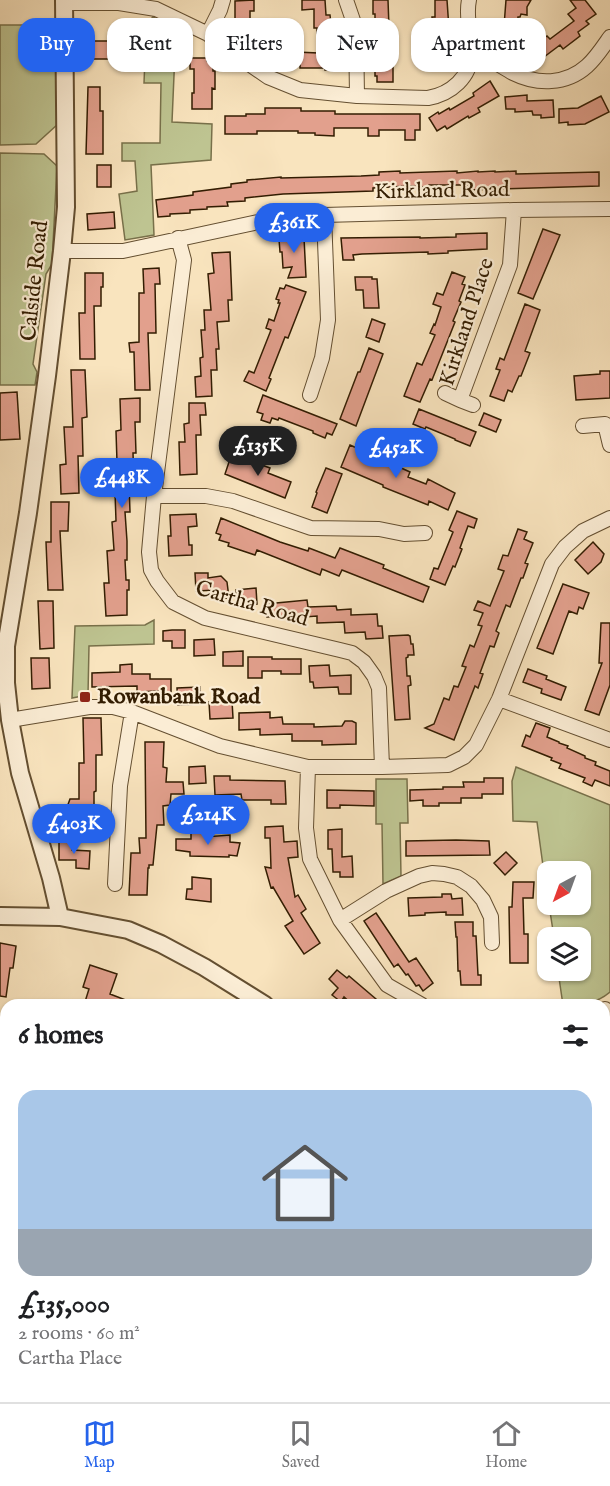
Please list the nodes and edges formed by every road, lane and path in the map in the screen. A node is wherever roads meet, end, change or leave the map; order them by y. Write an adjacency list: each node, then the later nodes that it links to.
1 (223, 0): 5 (street)
2 (346, 0): 12 (street)
3 (469, 0): 6 (street)
4 (64, 1): 7 (street); 17 (street, Calside Road)
5 (216, 18)
6 (467, 18)
7 (205, 33)
8 (610, 37): 11 (street)
9 (261, 72): 12 (street)
10 (466, 72): 12 (street)
11 (512, 72)
12 (357, 96)
13 (610, 209): 14 (street, Kirkland Road)
14 (514, 210): 15 (street, Kirkland Road); 18 (street, Kirkland Place)
15 (324, 215): 16 (street, Kirkland Road); 19 (street)
16 (178, 238): 17 (street, Kirkland Road); 22 (street, Cartha Road)
17 (62, 251): 27 (street, Calside Road)
18 (445, 393)
19 (310, 395)
20 (583, 426): 21 (street)
21 (610, 445)
22 (154, 496): 24 (street); 30 (street, Cartha Road)
23 (610, 518): 25 (street)
24 (425, 533)
25 (499, 699): 28 (street); 30 (street)
26 (132, 712): 27 (street); 29 (street); 31 (street)
27 (10, 720): 33 (street, Calside Road)
28 (610, 740)
29 (308, 767): 30 (street); 34 (street)
30 (382, 767)
31 (115, 884)
32 (0, 916): 33 (street)
33 (60, 917): 36 (street)
34 (340, 920): 35 (street); 37 (street)
35 (492, 943)
36 (255, 999)
37 (411, 999)

